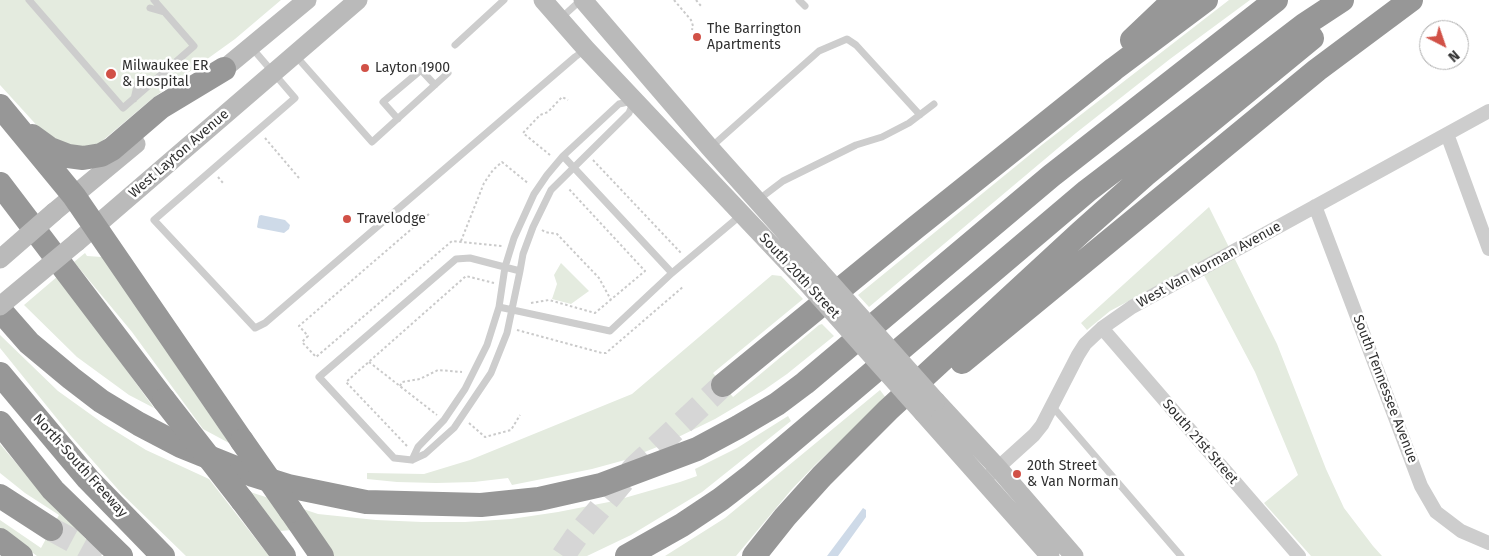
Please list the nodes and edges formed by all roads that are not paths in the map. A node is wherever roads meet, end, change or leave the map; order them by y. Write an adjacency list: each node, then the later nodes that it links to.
1 (29, 0): 30 (lane)
2 (154, 0): 17 (lane)
3 (308, 0): 20 (street)
4 (358, 0): 22 (street, West Layton Avenue)
5 (504, 0): 19 (lane)
6 (543, 0): 18 (street, South 20th Street)
7 (582, 0): 18 (lane); 39 (street, South 20th Street)
8 (799, 0): 15 (lane)
9 (1174, 0): 35 (highway)
10 (1206, 0): 35 (highway)
11 (1276, 0): 56 (highway)
12 (1342, 0): 75 (highway)
13 (1348, 0): 63 (highway)
14 (1411, 0): 63 (highway)
15 (804, 6)
16 (150, 8): 17 (lane)
17 (164, 12): 23 (lane)
18 (560, 19): 21 (street, South 20th Street)
19 (455, 45)
20 (252, 47): 25 (street); 27 (lane)
21 (586, 49): 27 (lane); 31 (street, South 20th Street)
22 (295, 54): 27 (street, West Layton Avenue); 37 (lane)
23 (173, 65): 24 (lane); 30 (lane)
24 (157, 66)
25 (224, 69): 33 (highway); 43 (street)
26 (448, 72): 29 (lane)
27 (273, 73): 47 (street, West Layton Avenue)
28 (138, 82): 30 (lane)
29 (434, 86): 37 (lane); 37 (lane)
30 (134, 99)
31 (634, 100): 40 (lane); 41 (lane); 46 (street, South 20th Street)
32 (934, 104): 36 (lane)
33 (3, 109): 43 (highway)
34 (1489, 111): 38 (street, West Van Norman Avenue)
35 (1060, 112): 60 (highway)
36 (920, 114): 39 (lane); 44 (lane)
37 (398, 119)
38 (1447, 134): 45 (street, West Van Norman Avenue); 48 (street)
39 (710, 148): 44 (street, South 20th Street)
40 (563, 156): 41 (lane); 50 (lane)
41 (575, 167): 51 (lane); 52 (lane)
42 (0, 184): 73 (highway, bridge)
43 (74, 196): 47 (highway); 49 (street, bridge)
44 (758, 200): 46 (street); 53 (street, South 20th Street)
45 (1315, 206): 58 (street, West Van Norman Avenue); 69 (street, South Tennessee Avenue)
46 (742, 214): 52 (lane); 53 (street, South 20th Street)
47 (95, 226): 54 (street, West Layton Avenue, bridge); 74 (highway, bridge)
48 (1489, 249)
49 (0, 259)
50 (505, 267): 51 (lane); 55 (lane); 64 (lane)
51 (520, 271): 57 (lane)
52 (672, 273): 57 (lane)
53 (811, 275): 65 (street, South 20th Street, bridge)
54 (0, 306)
55 (499, 307): 57 (lane); 64 (lane)
56 (0, 310)
57 (515, 310): 64 (lane)
58 (1102, 328): 61 (street, West Van Norman Avenue); 80 (street, South 21st Street)
59 (0, 374): 72 (highway, North-South Freeway)
60 (723, 385)
61 (1052, 406): 65 (street, West Van Norman Avenue); 79 (lane)
62 (0, 423): 71 (highway)
63 (861, 438): 76 (highway)
64 (412, 460)
65 (991, 474): 77 (street, South 20th Street); 78 (street, South 20th Street)
66 (0, 496): 67 (highway)
67 (51, 529)
68 (0, 540): 70 (highway)
69 (1489, 543)
70 (21, 556)
71 (121, 556)
72 (164, 556)
73 (284, 556)
74 (322, 556)
75 (627, 556)
76 (754, 556)
77 (1050, 556)
78 (1074, 556)
79 (1181, 556)
80 (1299, 556)

